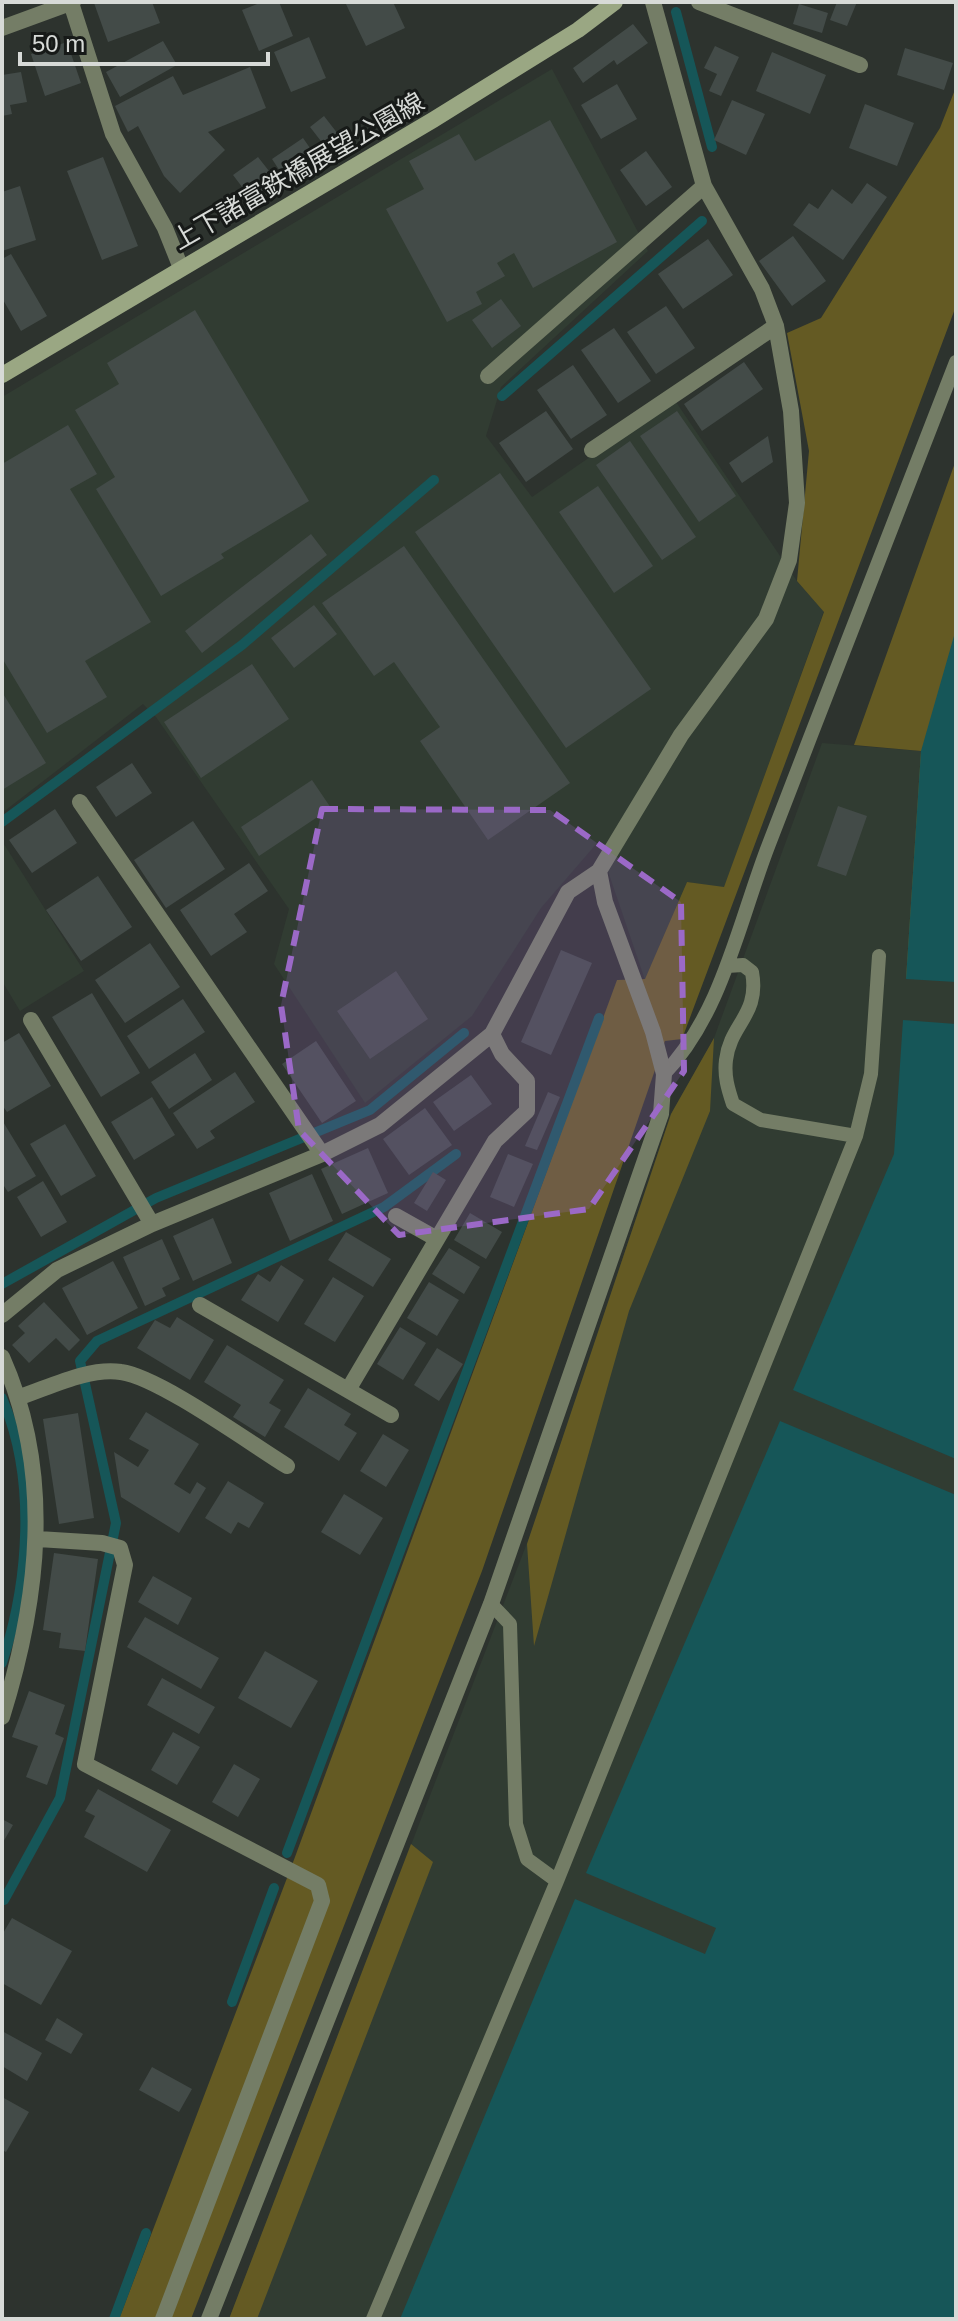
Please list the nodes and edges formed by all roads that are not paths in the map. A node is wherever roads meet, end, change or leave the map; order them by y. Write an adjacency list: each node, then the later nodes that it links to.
1 (72, 2): 5 (street); 8 (street)
2 (615, 2): 8 (street, 上下諸富鉄橋展望公園線)
3 (653, 2): 7 (street)
4 (699, 2): 6 (street)
5 (2, 28)
6 (860, 65)
7 (704, 186): 9 (street); 12 (street)
8 (181, 268): 11 (street, 上下諸富鉄橋展望公園線)
9 (776, 326): 13 (street); 15 (street)
10 (956, 362): 17 (lane)
11 (2, 375)
12 (488, 376)
13 (592, 450)
14 (80, 802): 22 (street)
15 (599, 871): 19 (street); 20 (street)
16 (879, 956): 21 (lane)
17 (727, 966): 20 (lane); 21 (lane)
18 (31, 1020): 24 (street)
19 (492, 1034): 22 (street); 25 (street)
20 (664, 1074): 34 (street)
21 (856, 1136): 36 (lane)
22 (322, 1154): 24 (street)
23 (396, 1216): 25 (street)
24 (152, 1224): 27 (street)
25 (437, 1239): 29 (street)
26 (200, 1305): 29 (street)
27 (2, 1315)
28 (2, 1357): 30 (street)
29 (348, 1390): 31 (street)
30 (20, 1397): 32 (street); 33 (street)
31 (391, 1415)
32 (287, 1466)
33 (38, 1539): 35 (street); 37 (street)
34 (491, 1604): 36 (lane); 38 (street)
35 (2, 1717)
36 (557, 1881): 39 (lane)
37 (163, 2319)
38 (209, 2319)
39 (373, 2319)

